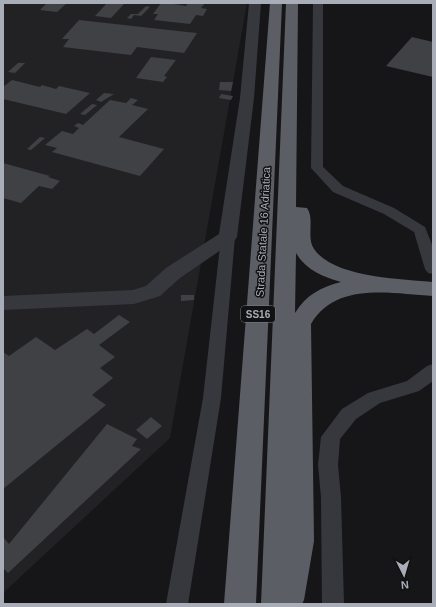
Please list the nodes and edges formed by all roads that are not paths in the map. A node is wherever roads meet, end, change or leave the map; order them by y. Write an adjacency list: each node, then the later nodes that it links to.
1 (256, 3): 6 (street)
2 (292, 3): 4 (highway, Strada Statale 16 Adriatica / SS16)
3 (318, 3): 7 (street)
4 (281, 18): 5 (highway, Strada Statale 16 Adriatica / SS16); 13 (highway, Strada Statale 16 Adriatica / SS16)
5 (288, 103): 8 (highway); 14 (highway, Strada Statale 16 Adriatica / SS16)
6 (228, 237): 10 (street); 12 (street)
7 (433, 269)
8 (384, 285): 9 (highway); 15 (highway)
9 (433, 289)
10 (3, 304)
11 (433, 371): 16 (street)
12 (177, 604)
13 (240, 604)
14 (277, 604)
15 (287, 604)
16 (333, 604)

